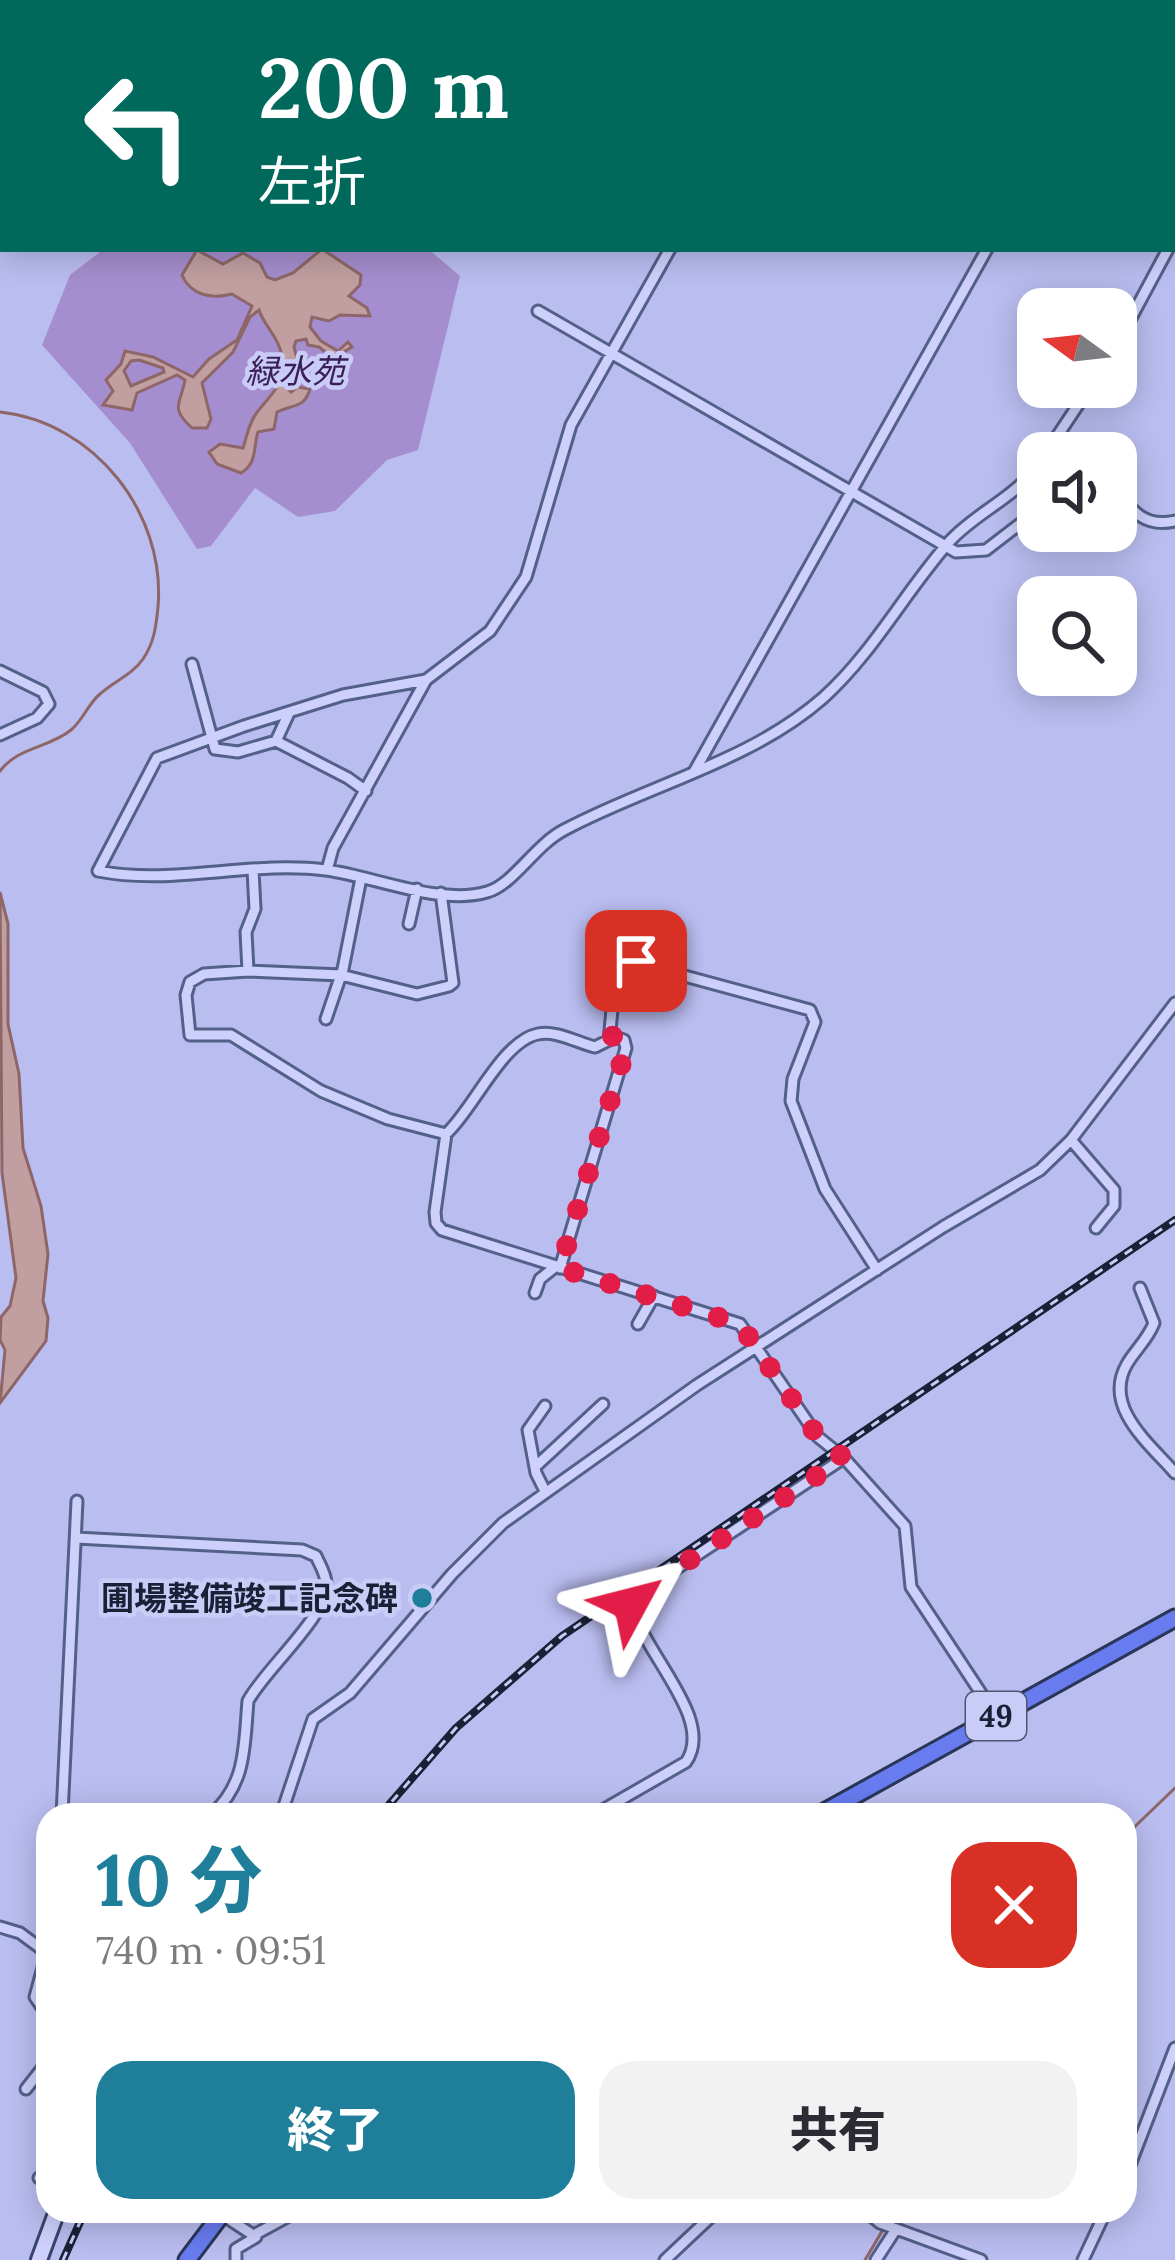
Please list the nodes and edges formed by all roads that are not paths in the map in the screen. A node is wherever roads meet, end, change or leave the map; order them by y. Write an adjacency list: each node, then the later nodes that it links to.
1 (668, 252): 6 (street)
2 (985, 252): 8 (street)
3 (1166, 252): 4 (street)
4 (1137, 307)
5 (538, 311): 6 (street)
6 (611, 353): 8 (street); 15 (street)
7 (1017, 489): 12 (street)
8 (851, 490): 12 (street); 22 (street)
9 (1137, 515): 10 (street)
10 (1175, 520)
11 (1017, 526): 12 (street)
12 (946, 546): 22 (street)
13 (192, 664): 18 (street)
14 (0, 671): 17 (street)
15 (426, 680): 16 (street); 23 (street)
16 (289, 712): 18 (street); 19 (street)
17 (0, 735)
18 (210, 740): 19 (street); 20 (street)
19 (275, 741): 23 (street)
20 (157, 758): 21 (street); 24 (street)
21 (140, 764)
22 (694, 772): 28 (street)
23 (366, 791): 25 (street)
24 (254, 870): 25 (street); 30 (street)
25 (327, 870): 26 (street)
26 (361, 878): 27 (street); 31 (street)
27 (417, 889): 28 (street); 29 (street)
28 (441, 893): 31 (street)
29 (409, 924)
30 (248, 971): 31 (street); 35 (street)
31 (341, 975): 33 (street)
32 (1175, 1003): 36 (street)
33 (326, 1018)
34 (612, 1036): 35 (street); 38 (street); 39 (street)
35 (446, 1134): 38 (street)
36 (1070, 1140): 37 (street); 39 (street)
37 (1096, 1228)
38 (558, 1268): 41 (street); 42 (street)
39 (877, 1270): 44 (street)
40 (1140, 1288): 49 (street)
41 (535, 1293)
42 (654, 1296): 43 (street); 44 (street)
43 (638, 1324)
44 (759, 1346): 47 (street); 50 (street)
45 (603, 1404): 48 (street)
46 (545, 1406): 48 (street)
47 (844, 1458): 54 (street); 58 (street)
48 (535, 1467): 50 (street)
49 (1175, 1473)
50 (545, 1491): 57 (street)
51 (77, 1501): 52 (street)
52 (76, 1538): 55 (street); 56 (street)
53 (1175, 1618): 54 (highway, 49)
54 (996, 1716): 59 (highway, 49)
55 (63, 1803)
56 (224, 1803)
57 (285, 1803)
58 (615, 1803)
59 (850, 1803)
60 (0, 1927): 61 (street)
61 (36, 1943)
62 (1175, 2048): 65 (street)
63 (36, 2076): 64 (street)
64 (26, 2089)
65 (1137, 2147)
66 (53, 2223): 75 (main road)
67 (212, 2223): 76 (highway)
68 (236, 2223): 74 (street)
69 (276, 2223): 74 (street)
70 (704, 2223): 78 (street)
71 (882, 2223): 73 (street)
72 (1100, 2223): 81 (street)
73 (896, 2229): 79 (street); 80 (street)
74 (254, 2235): 77 (street)
75 (39, 2260)
76 (187, 2260)
77 (236, 2260)
78 (665, 2260)
79 (876, 2260)
80 (981, 2260)
81 (1083, 2260)

